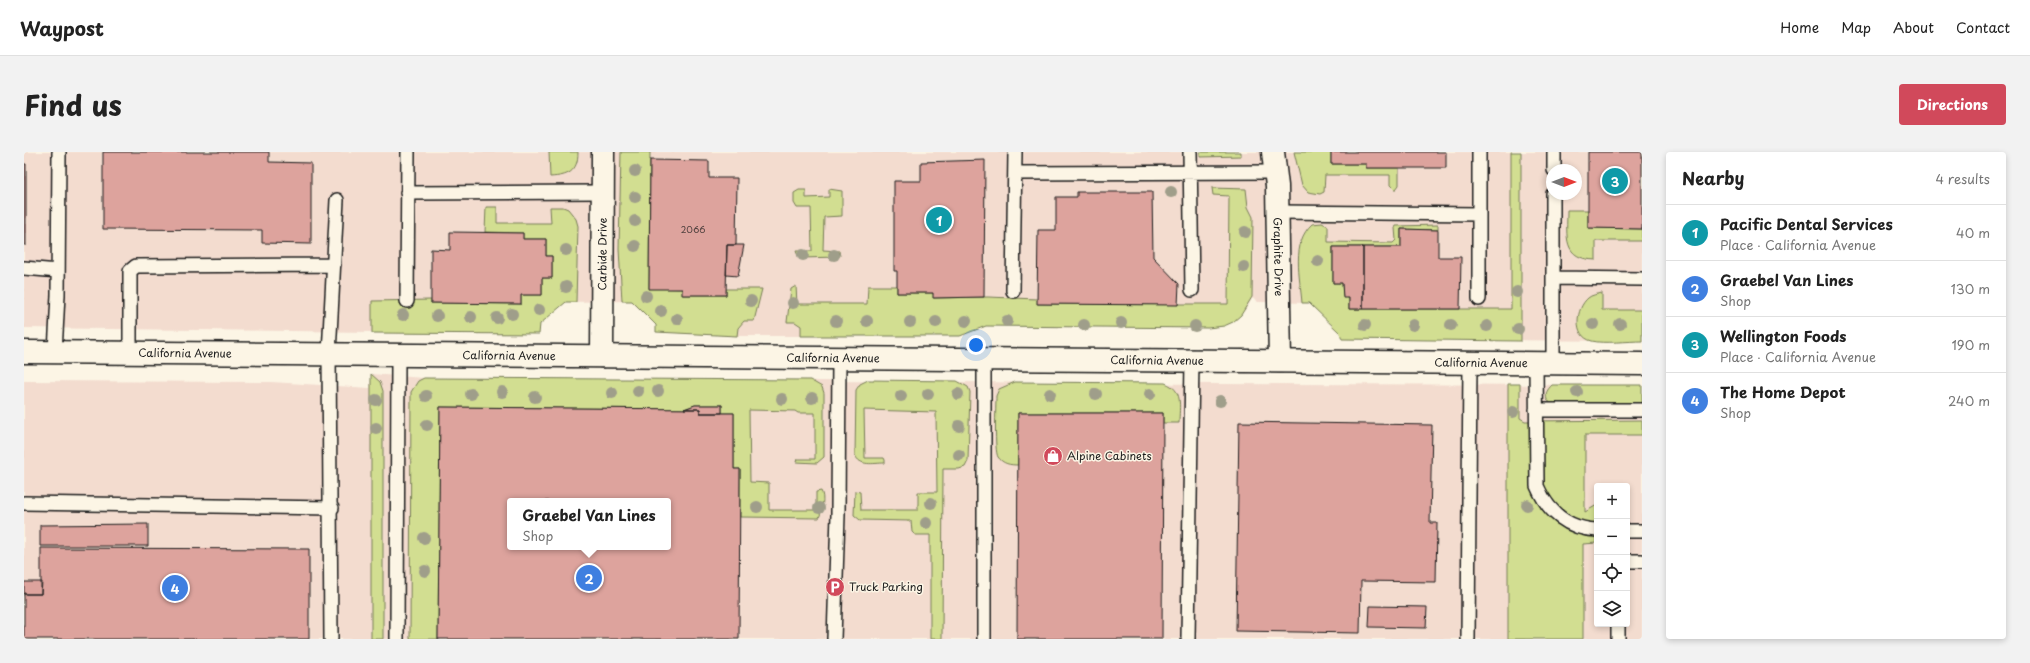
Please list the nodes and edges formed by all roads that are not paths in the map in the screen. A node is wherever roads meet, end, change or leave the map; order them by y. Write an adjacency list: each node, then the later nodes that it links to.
1 (59, 152): 20 (lane)
2 (408, 152): 13 (lane)
3 (603, 152): 12 (main road, Carbide Drive)
4 (1015, 152): 11 (lane)
5 (1190, 152): 10 (lane)
6 (1479, 152): 17 (lane)
7 (1554, 152): 9 (lane)
8 (1275, 162): 10 (lane); 16 (main road, Graphite Drive)
9 (1554, 164)
10 (1190, 172): 11 (lane); 23 (lane)
11 (1015, 173): 24 (lane)
12 (603, 192): 13 (lane); 32 (main road, Carbide Drive)
13 (407, 193): 26 (lane)
14 (336, 200): 18 (lane)
15 (1553, 200): 21 (lane)
16 (1278, 212): 17 (lane); 36 (main road, Graphite Drive)
17 (1479, 214): 25 (lane)
18 (334, 265): 29 (lane); 30 (lane)
19 (24, 268): 20 (lane)
20 (58, 271): 28 (lane)
21 (1553, 278): 22 (lane); 38 (lane)
22 (1642, 279)
23 (1192, 290)
24 (1013, 291)
25 (1479, 299)
26 (407, 301)
27 (24, 352): 28 (main road, California Avenue)
28 (55, 352): 29 (main road, California Avenue)
29 (130, 353): 30 (main road, California Avenue)
30 (330, 354): 31 (main road, California Avenue); 43 (lane)
31 (398, 355): 32 (main road, California Avenue); 51 (lane)
32 (602, 356): 33 (main road, California Avenue)
33 (839, 358): 34 (main road, California Avenue); 52 (lane)
34 (984, 359): 35 (main road, California Avenue); 53 (lane)
35 (1192, 360): 36 (main road, California Avenue); 54 (lane)
36 (1280, 361): 37 (main road, California Avenue)
37 (1470, 362): 38 (main road, California Avenue); 55 (lane)
38 (1544, 363): 39 (main road, California Avenue); 40 (lane)
39 (1642, 364)
40 (1536, 410): 41 (lane); 44 (lane)
41 (1642, 410)
42 (24, 503): 43 (lane)
43 (332, 508): 50 (lane)
44 (1594, 529)
45 (1630, 531): 46 (lane)
46 (1642, 531)
47 (1630, 561): 48 (lane)
48 (1642, 561)
49 (1618, 627): 56 (lane)
50 (331, 639)
51 (397, 639)
52 (834, 639)
53 (984, 639)
54 (1188, 639)
55 (1468, 639)
56 (1618, 639)

